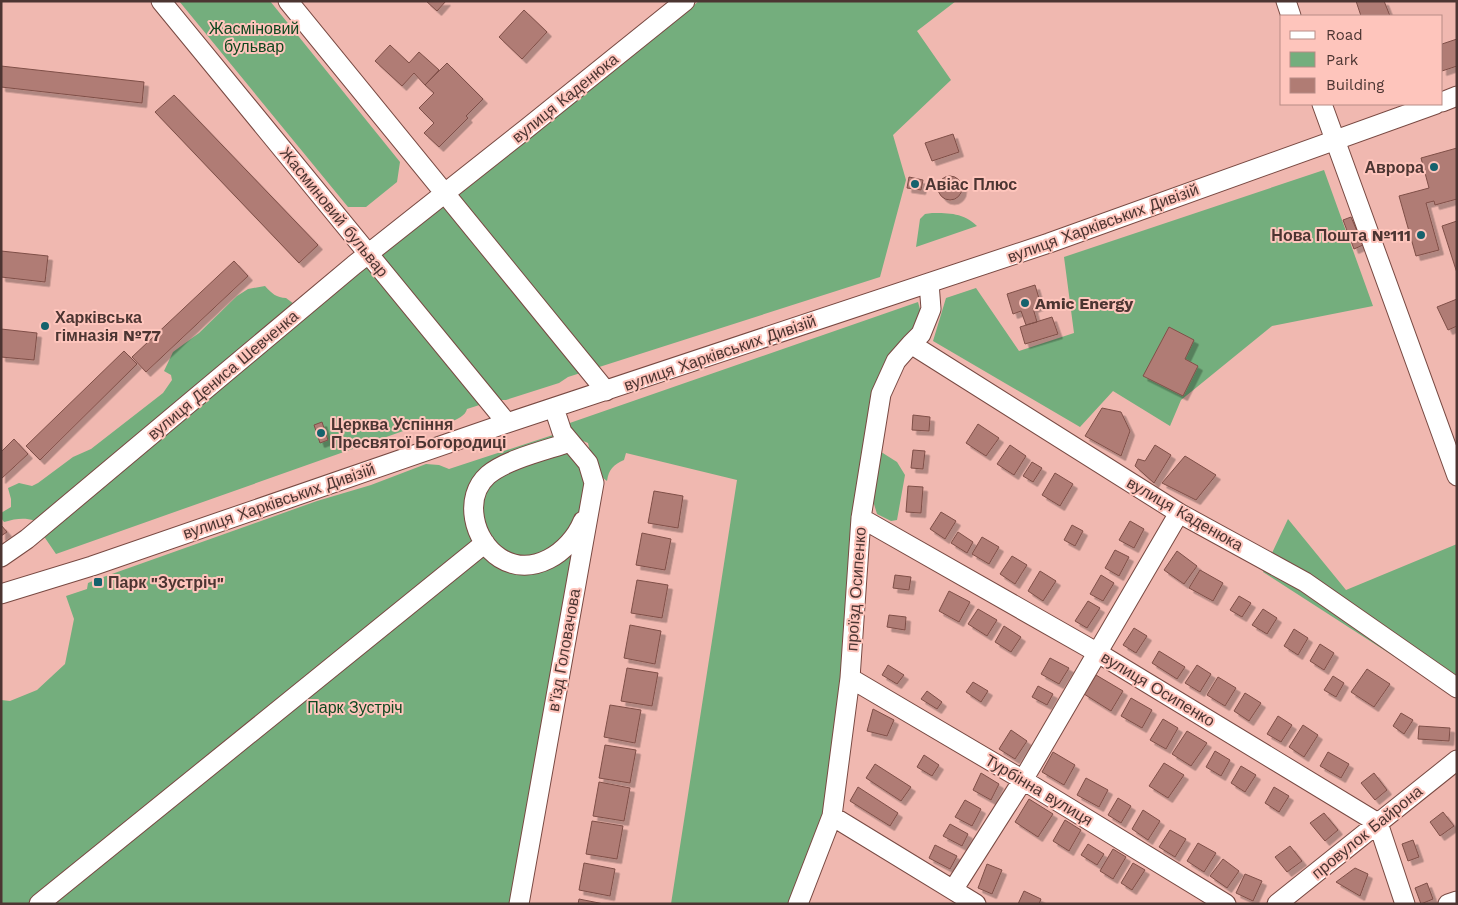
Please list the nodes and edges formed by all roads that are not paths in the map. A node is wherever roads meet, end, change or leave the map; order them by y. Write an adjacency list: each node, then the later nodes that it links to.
1 (160, 1): 12 (street, Жасминовий бульвар)
2 (288, 1): 11 (street)
3 (685, 1): 11 (street, вулиця Каденюка)
4 (1286, 1): 5 (street)
5 (1291, 15)
6 (1457, 96): 7 (street)
7 (1443, 102)
8 (1322, 105): 10 (street)
9 (1433, 105): 10 (street, вулиця Харківських Дивізій)
10 (1335, 140): 13 (street, вулиця Харківських Дивізій); 19 (street)
11 (444, 193): 12 (street, вулиця Дениса Шевченка); 15 (street)
12 (368, 254): 17 (street, Жасминовий бульвар); 24 (street, вулиця Дениса Шевченка)
13 (929, 283): 14 (street, проїзд Осипенко); 15 (street, вулиця Харківських Дивізій)
14 (911, 344): 21 (street, вулиця Каденюка); 22 (street, проїзд Осипенко)
15 (606, 391): 16 (street, вулиця Харківських Дивізій)
16 (554, 408): 17 (street, вулиця Харківських Дивізій); 18 (street, в'їзд Головачова)
17 (507, 423): 25 (street, вулиця Харківських Дивізій)
18 (570, 442): 20 (street, в'їзд Головачова); 23 (street)
19 (1457, 476)
20 (591, 502): 23 (street); 36 (street, в'їзд Головачова)
21 (1179, 513): 26 (street); 28 (street, вулиця Каденюка)
22 (861, 518): 26 (street, вулиця Осипенко); 27 (street, проїзд Осипенко)
23 (485, 543): 35 (street)
24 (1, 557)
25 (1, 594)
26 (1098, 653): 30 (street); 32 (street, вулиця Осипенко)
27 (850, 678): 30 (street, Турбінна вулиця); 31 (street, проїзд Осипенко)
28 (1457, 688)
29 (1457, 760): 32 (street, провулок Байрона)
30 (1023, 780): 33 (street); 39 (street, Турбінна вулиця)
31 (832, 816): 33 (street); 37 (street, проїзд Осипенко)
32 (1378, 823): 40 (street, провулок Байрона); 41 (street)
33 (953, 890): 38 (street)
34 (1457, 901): 42 (street)
35 (39, 904)
36 (519, 904)
37 (798, 904)
38 (976, 904)
39 (1226, 904)
40 (1277, 904)
41 (1405, 904)
42 (1448, 904)

